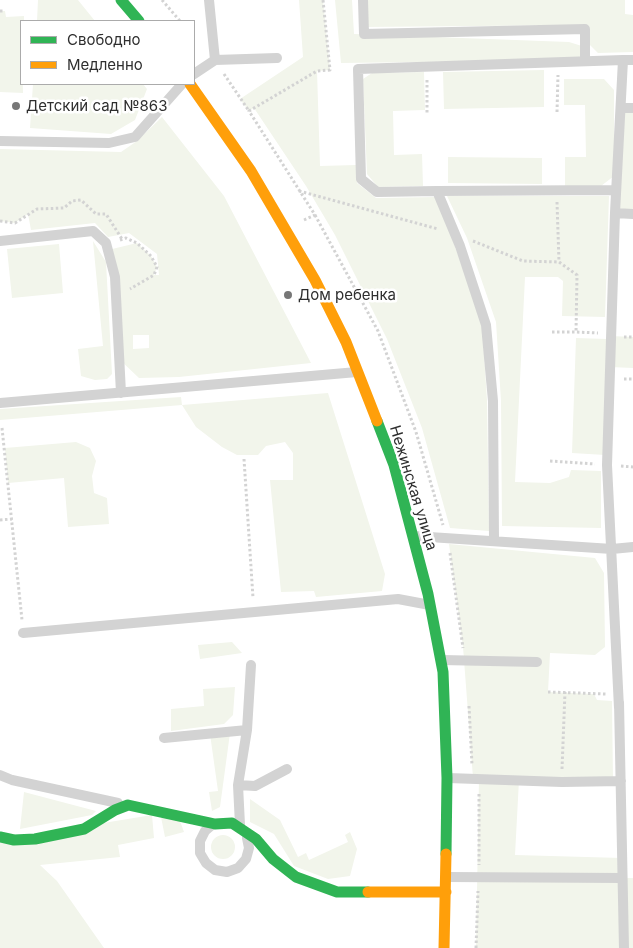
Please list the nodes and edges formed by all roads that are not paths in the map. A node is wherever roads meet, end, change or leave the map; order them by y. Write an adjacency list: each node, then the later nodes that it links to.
1 (121, 0): 4 (street)
2 (209, 0): 6 (lane)
3 (363, 0): 7 (lane)
4 (138, 20)
5 (277, 58): 6 (lane)
6 (215, 60): 9 (lane)
7 (585, 60): 8 (lane); 16 (lane)
8 (628, 60): 12 (lane)
9 (195, 73)
10 (181, 85): 14 (lane)
11 (191, 85): 20 (street, Нежинская улица)
12 (621, 108): 13 (lane); 15 (lane)
13 (633, 108)
14 (0, 140)
15 (616, 190): 16 (lane); 17 (lane)
16 (437, 191): 24 (lane)
17 (615, 213): 18 (lane); 26 (lane)
18 (633, 214)
19 (0, 241): 21 (lane)
20 (358, 372): 21 (lane); 23 (street, Нежинская улица)
21 (121, 393): 22 (lane)
22 (0, 403)
23 (414, 536): 24 (lane); 27 (street, Нежинская улица)
24 (494, 540): 26 (lane)
25 (633, 547): 26 (lane)
26 (612, 549): 37 (lane)
27 (431, 605): 28 (lane); 29 (street, Нежинская улица)
28 (23, 633)
29 (441, 660): 30 (lane); 36 (street, Нежинская улица)
30 (537, 662)
31 (251, 665): 32 (lane)
32 (246, 730): 33 (lane); 38 (lane)
33 (164, 738)
34 (287, 769): 38 (lane)
35 (0, 775): 39 (lane)
36 (447, 778): 37 (lane); 43 (street, Нежинская улица)
37 (620, 781): 44 (lane)
38 (238, 785): 41 (lane)
39 (128, 805): 40 (street); 42 (street)
40 (215, 824): 41 (street); 41 (lane)
41 (240, 827): 45 (street)
42 (0, 837)
43 (447, 877): 44 (lane); 45 (street, Нежинская улица)
44 (622, 878): 47 (lane)
45 (446, 892): 46 (street, Нежинская улица)
46 (444, 948)
47 (624, 948)

